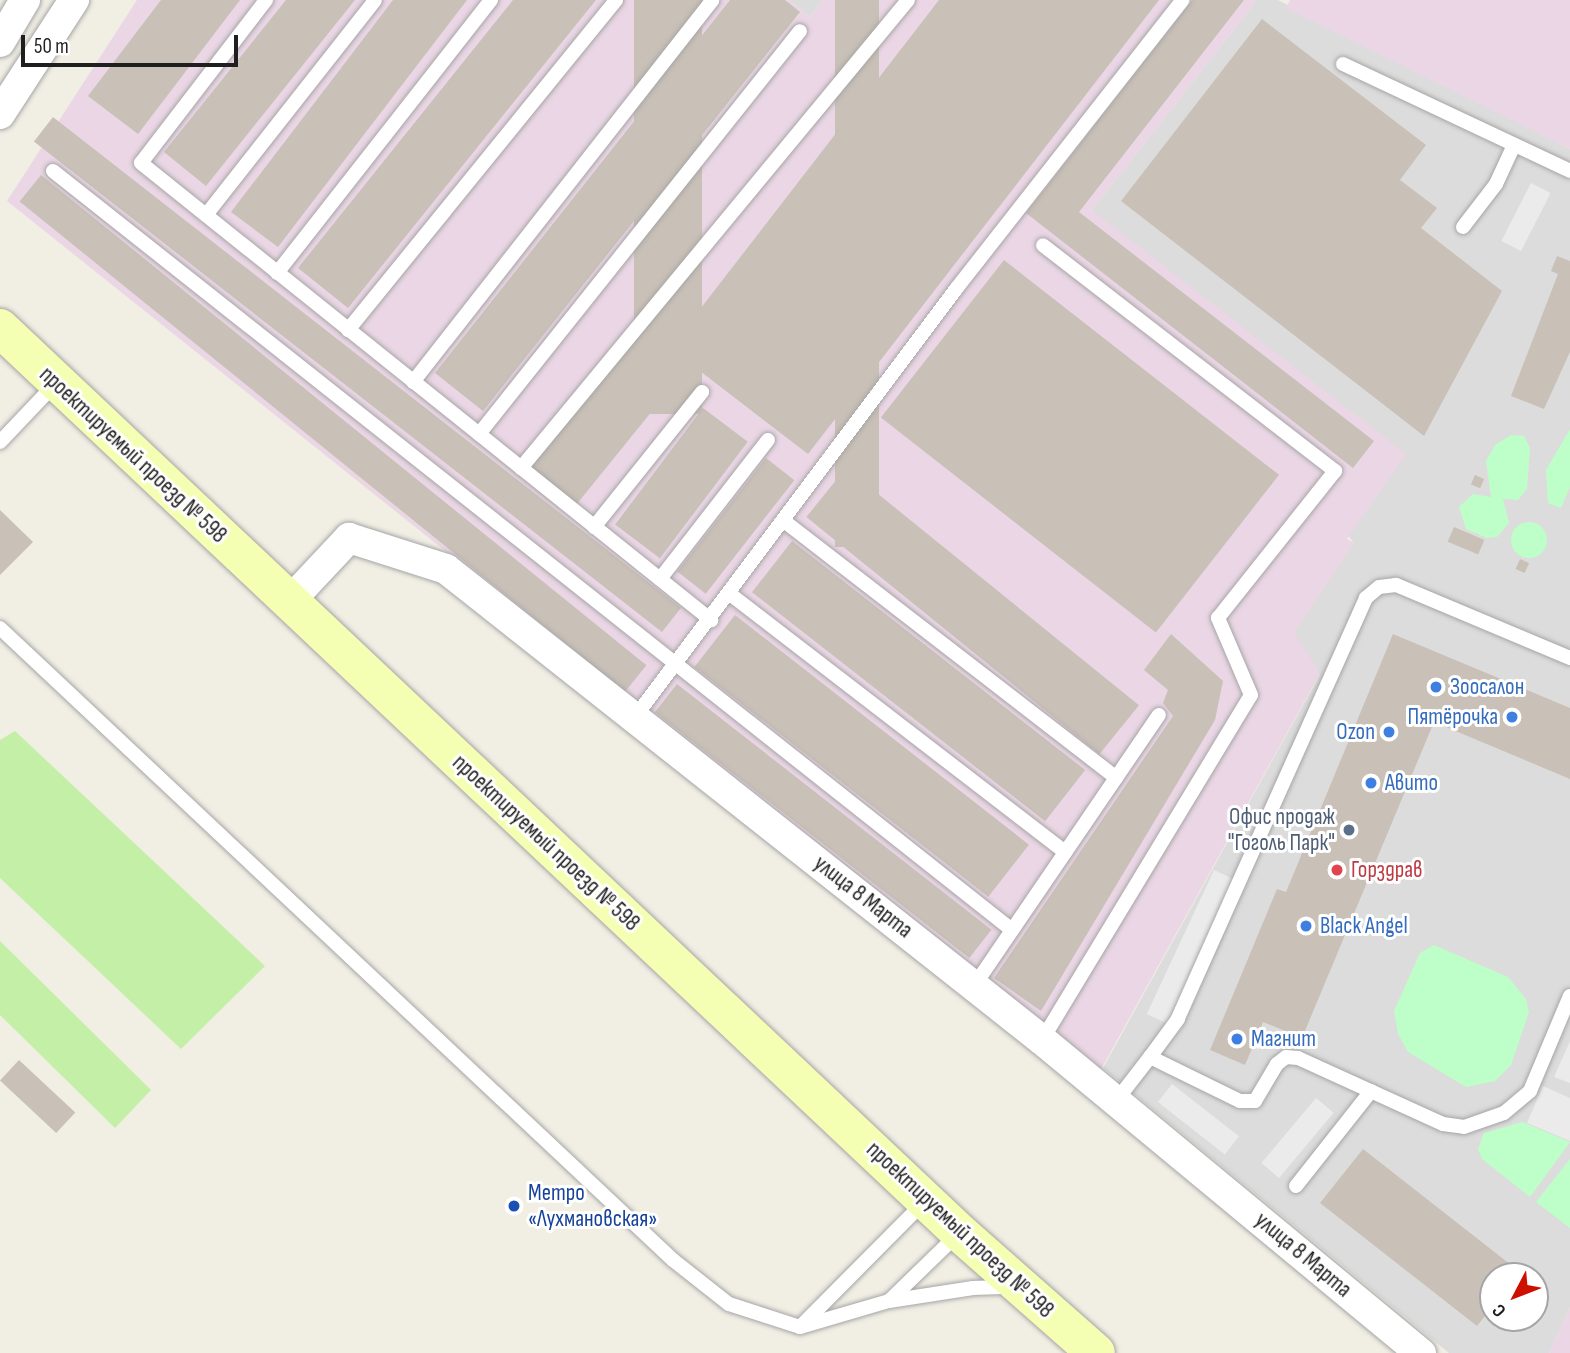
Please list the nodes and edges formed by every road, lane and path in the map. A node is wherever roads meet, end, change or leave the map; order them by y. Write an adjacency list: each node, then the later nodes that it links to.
1 (25, 0): 11 (street)
2 (74, 0): 13 (street)
3 (266, 0): 17 (lane)
4 (375, 0): 17 (lane)
5 (491, 0): 20 (lane)
6 (616, 0): 22 (lane)
7 (712, 0): 23 (lane)
8 (908, 0): 29 (lane)
9 (1183, 0): 30 (lane)
10 (800, 31): 26 (lane)
11 (0, 42)
12 (1343, 64): 14 (lane)
13 (0, 114)
14 (1514, 145): 16 (lane); 18 (lane)
15 (53, 171): 38 (lane)
16 (1570, 171)
17 (206, 215): 20 (lane)
18 (1463, 227)
19 (1043, 245): 46 (lane)
20 (277, 273): 22 (lane)
21 (0, 328): 24 (street, проектируемый проезд № 598)
22 (348, 330): 23 (lane)
23 (413, 382): 26 (lane)
24 (56, 383): 28 (lane); 34 (street, проектируемый проезд № 598)
25 (702, 392): 31 (lane)
26 (479, 434): 29 (lane)
27 (768, 440): 32 (lane)
28 (0, 442)
29 (521, 468): 31 (lane)
30 (784, 521): 33 (lane); 41 (lane)
31 (594, 527): 32 (lane)
32 (660, 579): 35 (lane)
33 (730, 594): 35 (lane); 42 (lane)
34 (289, 602): 40 (street, улица 8 Марта); 51 (street, проектируемый проезд № 598)
35 (711, 620): 38 (lane)
36 (0, 628): 55 (lane)
37 (1570, 659): 47 (lane)
38 (676, 664): 40 (lane); 43 (lane)
39 (1159, 715): 41 (lane)
40 (635, 717): 44 (street, улица 8 Марта)
41 (1116, 778): 42 (lane)
42 (1065, 852): 43 (lane)
43 (1012, 930): 44 (lane)
44 (974, 986): 46 (street, улица 8 Марта)
45 (1570, 996): 48 (lane)
46 (1042, 1040): 49 (street, улица 8 Марта)
47 (1150, 1057): 48 (lane); 49 (lane)
48 (1371, 1091): 50 (lane)
49 (1116, 1101): 57 (street, улица 8 Марта)
50 (1296, 1186)
51 (926, 1200): 52 (street, проектируемый проезд № 598); 55 (lane)
52 (960, 1233): 53 (street, проектируемый проезд № 598); 54 (lane)
53 (1019, 1287): 54 (lane); 56 (street, проектируемый проезд № 598)
54 (889, 1301): 55 (lane)
55 (800, 1327)
56 (1096, 1353)
57 (1421, 1353)

